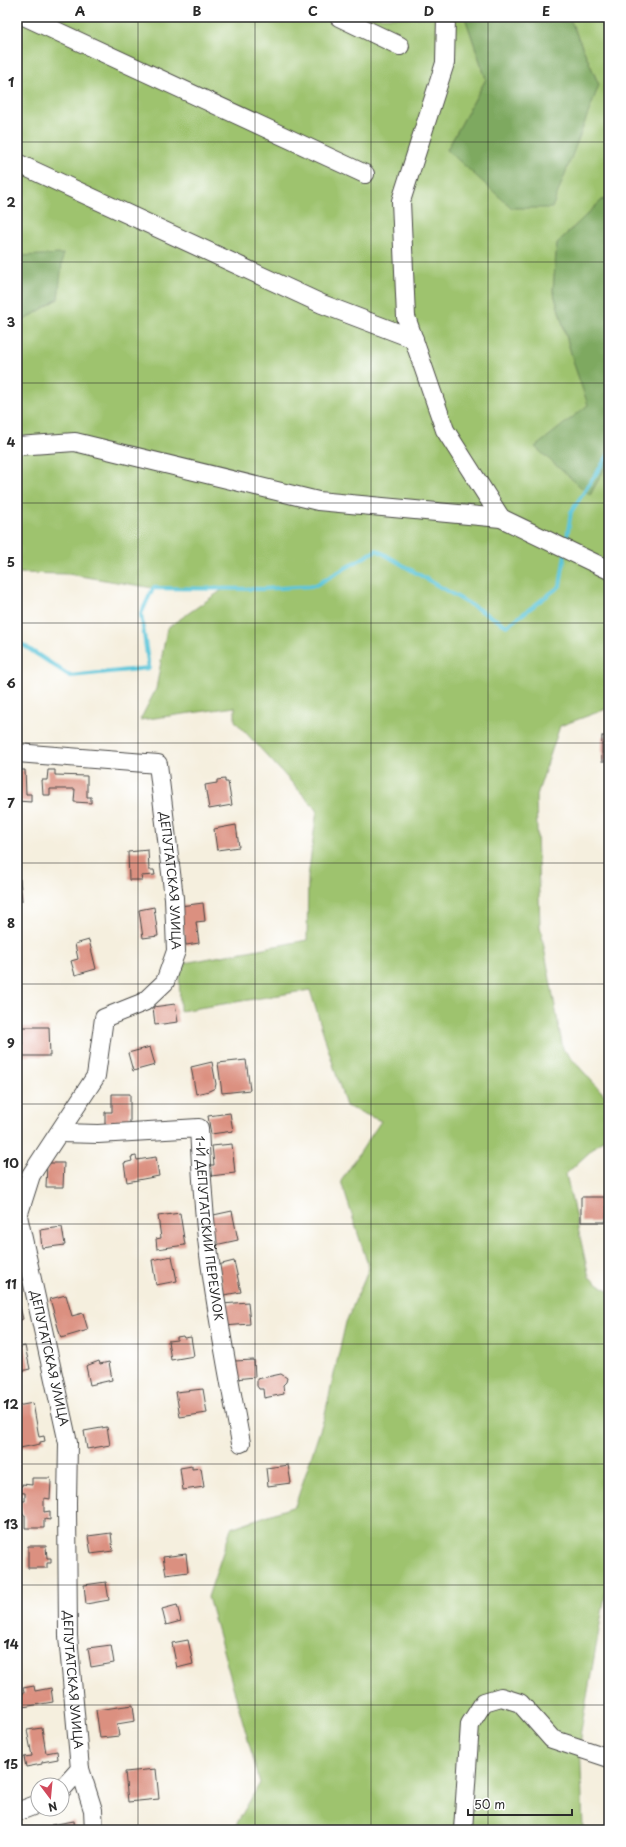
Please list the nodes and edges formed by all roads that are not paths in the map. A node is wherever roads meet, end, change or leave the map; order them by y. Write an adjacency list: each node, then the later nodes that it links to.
1 (26, 17): 6 (street)
2 (339, 17): 4 (street)
3 (446, 17): 7 (street)
4 (400, 46)
5 (17, 163): 7 (street)
6 (365, 174)
7 (414, 339): 9 (street)
8 (17, 446): 9 (street)
9 (501, 518): 10 (street)
10 (609, 570)
11 (17, 753): 12 (street, ДЕПУТАТСКАЯ УЛИЦА)
12 (59, 1132): 13 (street, 1-Й ДЕПУТАТСКИЙ ПЕРЕУЛОК); 15 (street, ДЕПУТАТСКАЯ УЛИЦА)
13 (241, 1443)
14 (609, 1758): 20 (street)
15 (80, 1769): 16 (street); 19 (street, ДЕПУТАТСКАЯ УЛИЦА)
16 (70, 1780)
17 (30, 1807): 18 (street)
18 (17, 1812)
19 (94, 1830)
20 (463, 1830)

